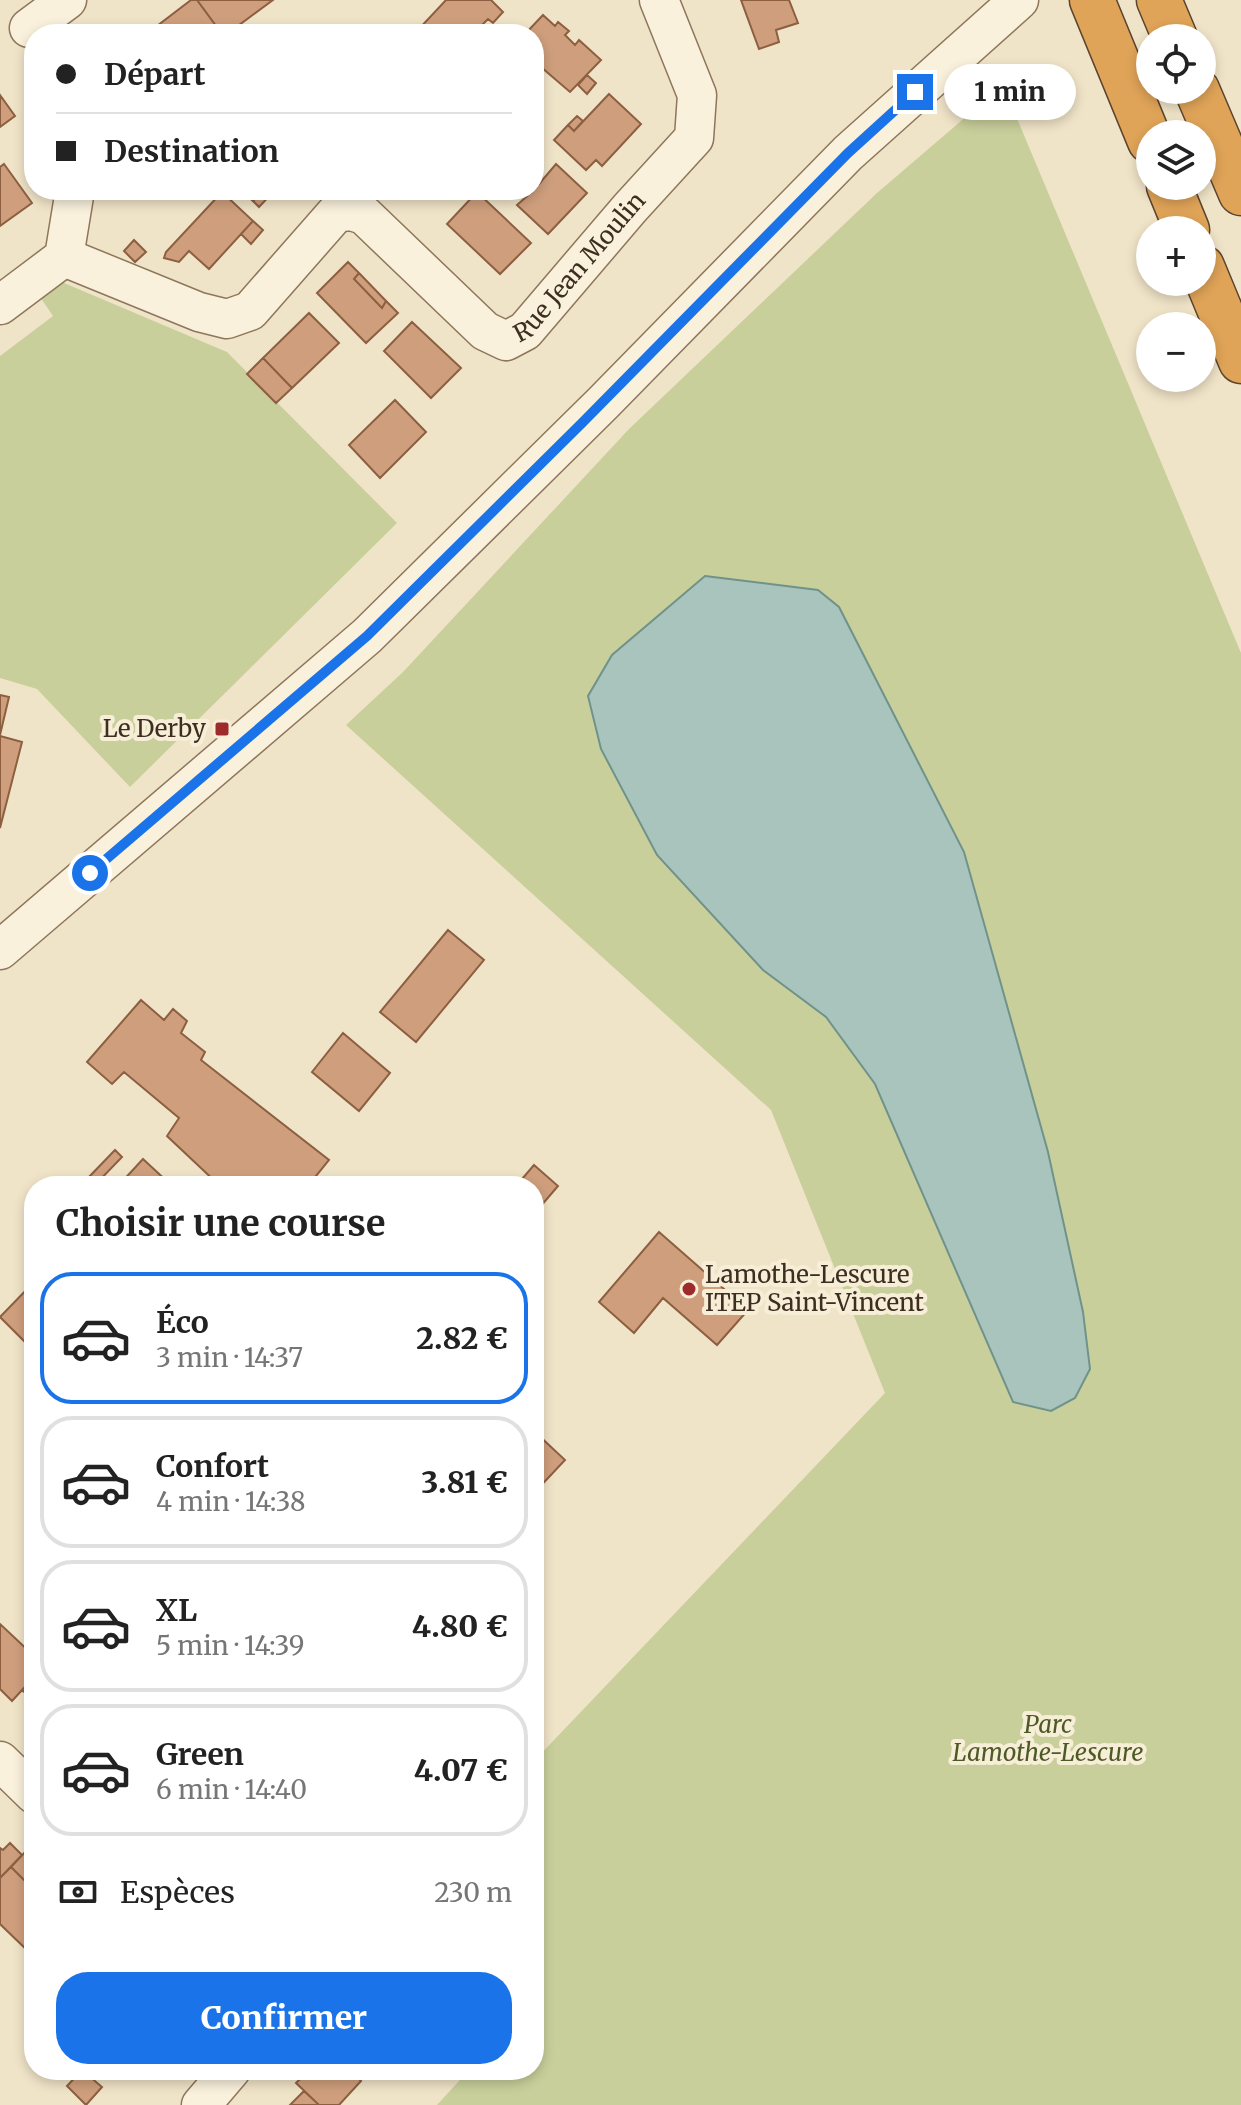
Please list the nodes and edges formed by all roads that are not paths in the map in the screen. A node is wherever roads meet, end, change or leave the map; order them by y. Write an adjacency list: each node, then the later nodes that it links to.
1 (67, 0): 6 (street)
2 (659, 0): 12 (street, Rue Jean Moulin)
3 (1019, 0): 16 (street)
4 (1092, 0): 9 (highway)
5 (1159, 0): 7 (highway)
6 (25, 24)
7 (1169, 24)
8 (1203, 104): 10 (highway)
9 (1141, 120)
10 (1241, 193)
11 (73, 200): 12 (street)
12 (64, 257): 14 (street)
13 (1214, 296): 15 (highway)
14 (0, 305)
15 (1241, 361)
16 (0, 950)
17 (0, 1761): 18 (street)
18 (24, 1784)
19 (222, 2080): 20 (street)
20 (201, 2105)

